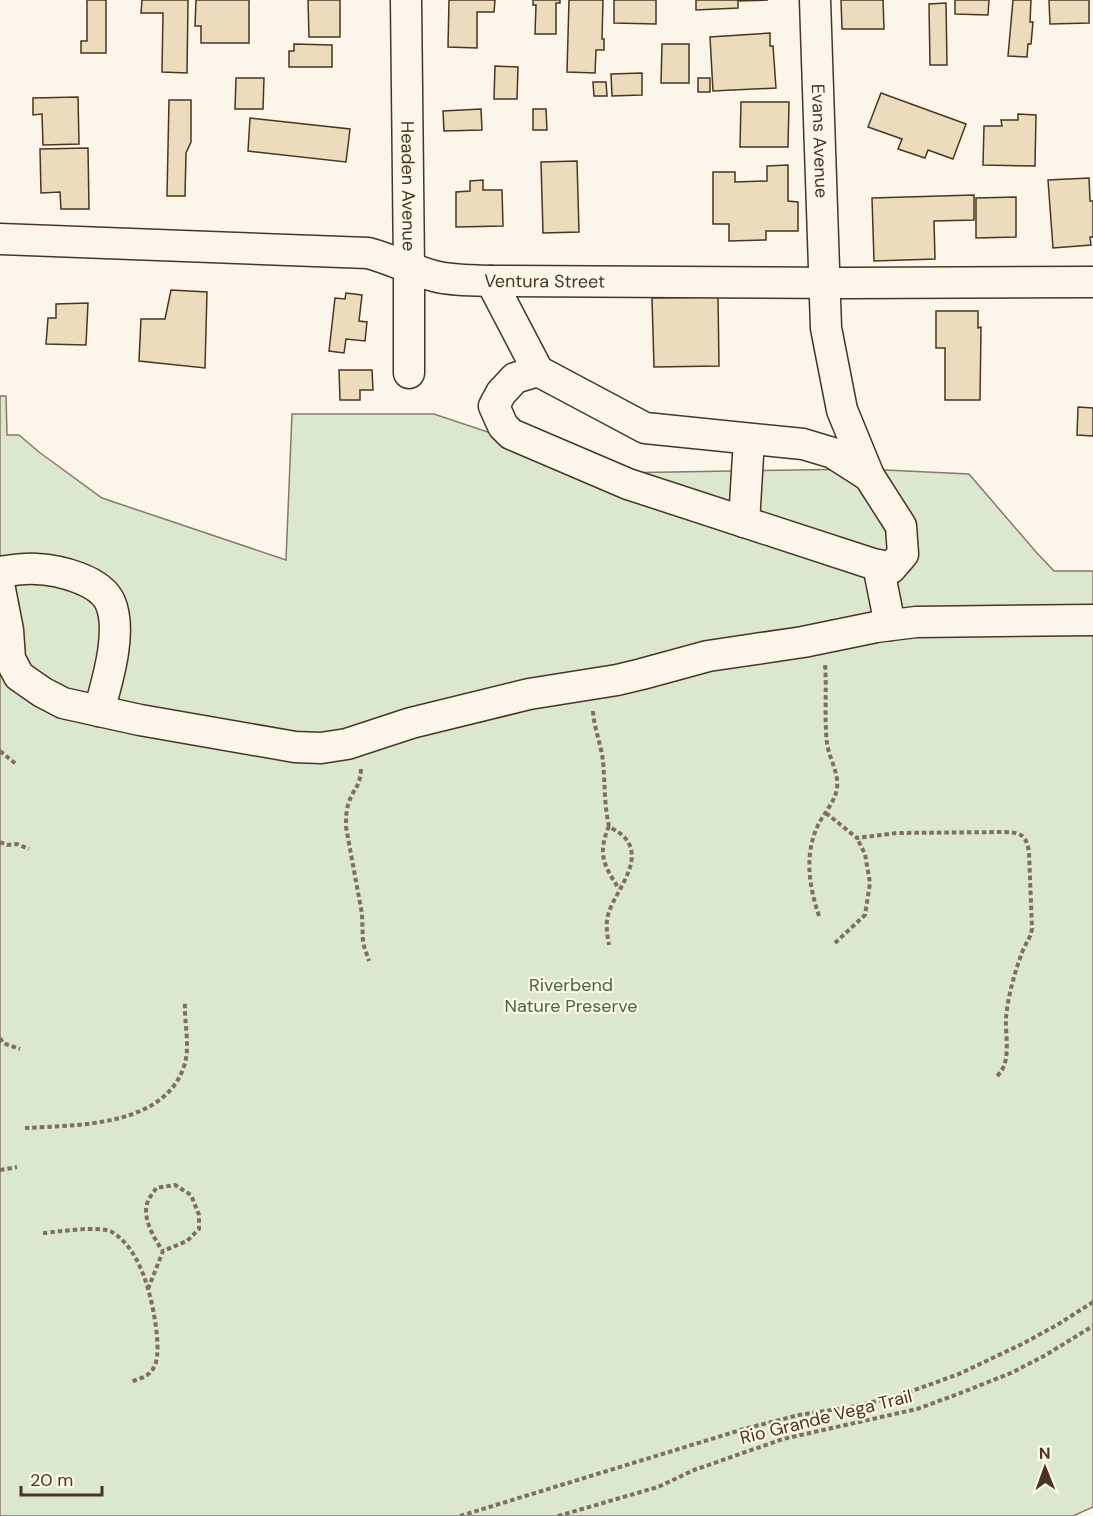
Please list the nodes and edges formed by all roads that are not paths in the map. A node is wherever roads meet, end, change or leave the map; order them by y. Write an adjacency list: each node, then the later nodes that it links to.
1 (406, 0): 4 (street, Headen Avenue)
2 (815, 0): 7 (street, Evans Avenue)
3 (0, 239): 4 (street, Ventura Street)
4 (410, 268): 5 (street, Ventura Street); 9 (street, Headen Avenue)
5 (491, 281): 7 (street, Ventura Street); 8 (street)
6 (1093, 282): 7 (street, Ventura Street)
7 (824, 283): 11 (street, Evans Avenue)
8 (538, 371): 10 (street); 12 (street)
9 (409, 373)
10 (749, 439): 11 (street); 12 (street)
11 (869, 476): 13 (street)
12 (744, 522): 13 (street)
13 (878, 565): 17 (street)
14 (0, 572): 18 (street)
15 (0, 590): 18 (street)
16 (1093, 620): 17 (street)
17 (890, 625): 18 (street)
18 (99, 711)

